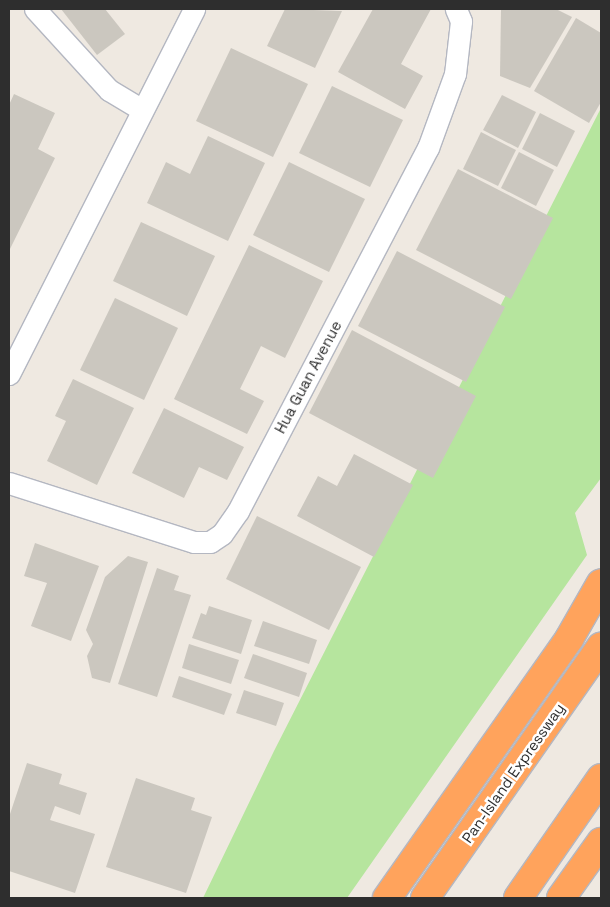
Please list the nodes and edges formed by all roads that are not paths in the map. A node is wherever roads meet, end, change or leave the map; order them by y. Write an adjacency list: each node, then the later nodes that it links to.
1 (35, 9): 4 (street)
2 (194, 9): 4 (street)
3 (456, 9): 6 (street, Hua Guan Avenue)
4 (141, 109): 5 (street)
5 (9, 374)
6 (9, 482)
7 (601, 583): 11 (highway)
8 (601, 647): 12 (highway, Pan-Island Expressway)
9 (601, 778): 13 (highway)
10 (601, 842): 14 (highway)
11 (387, 898)
12 (425, 898)
13 (518, 898)
14 (561, 898)

